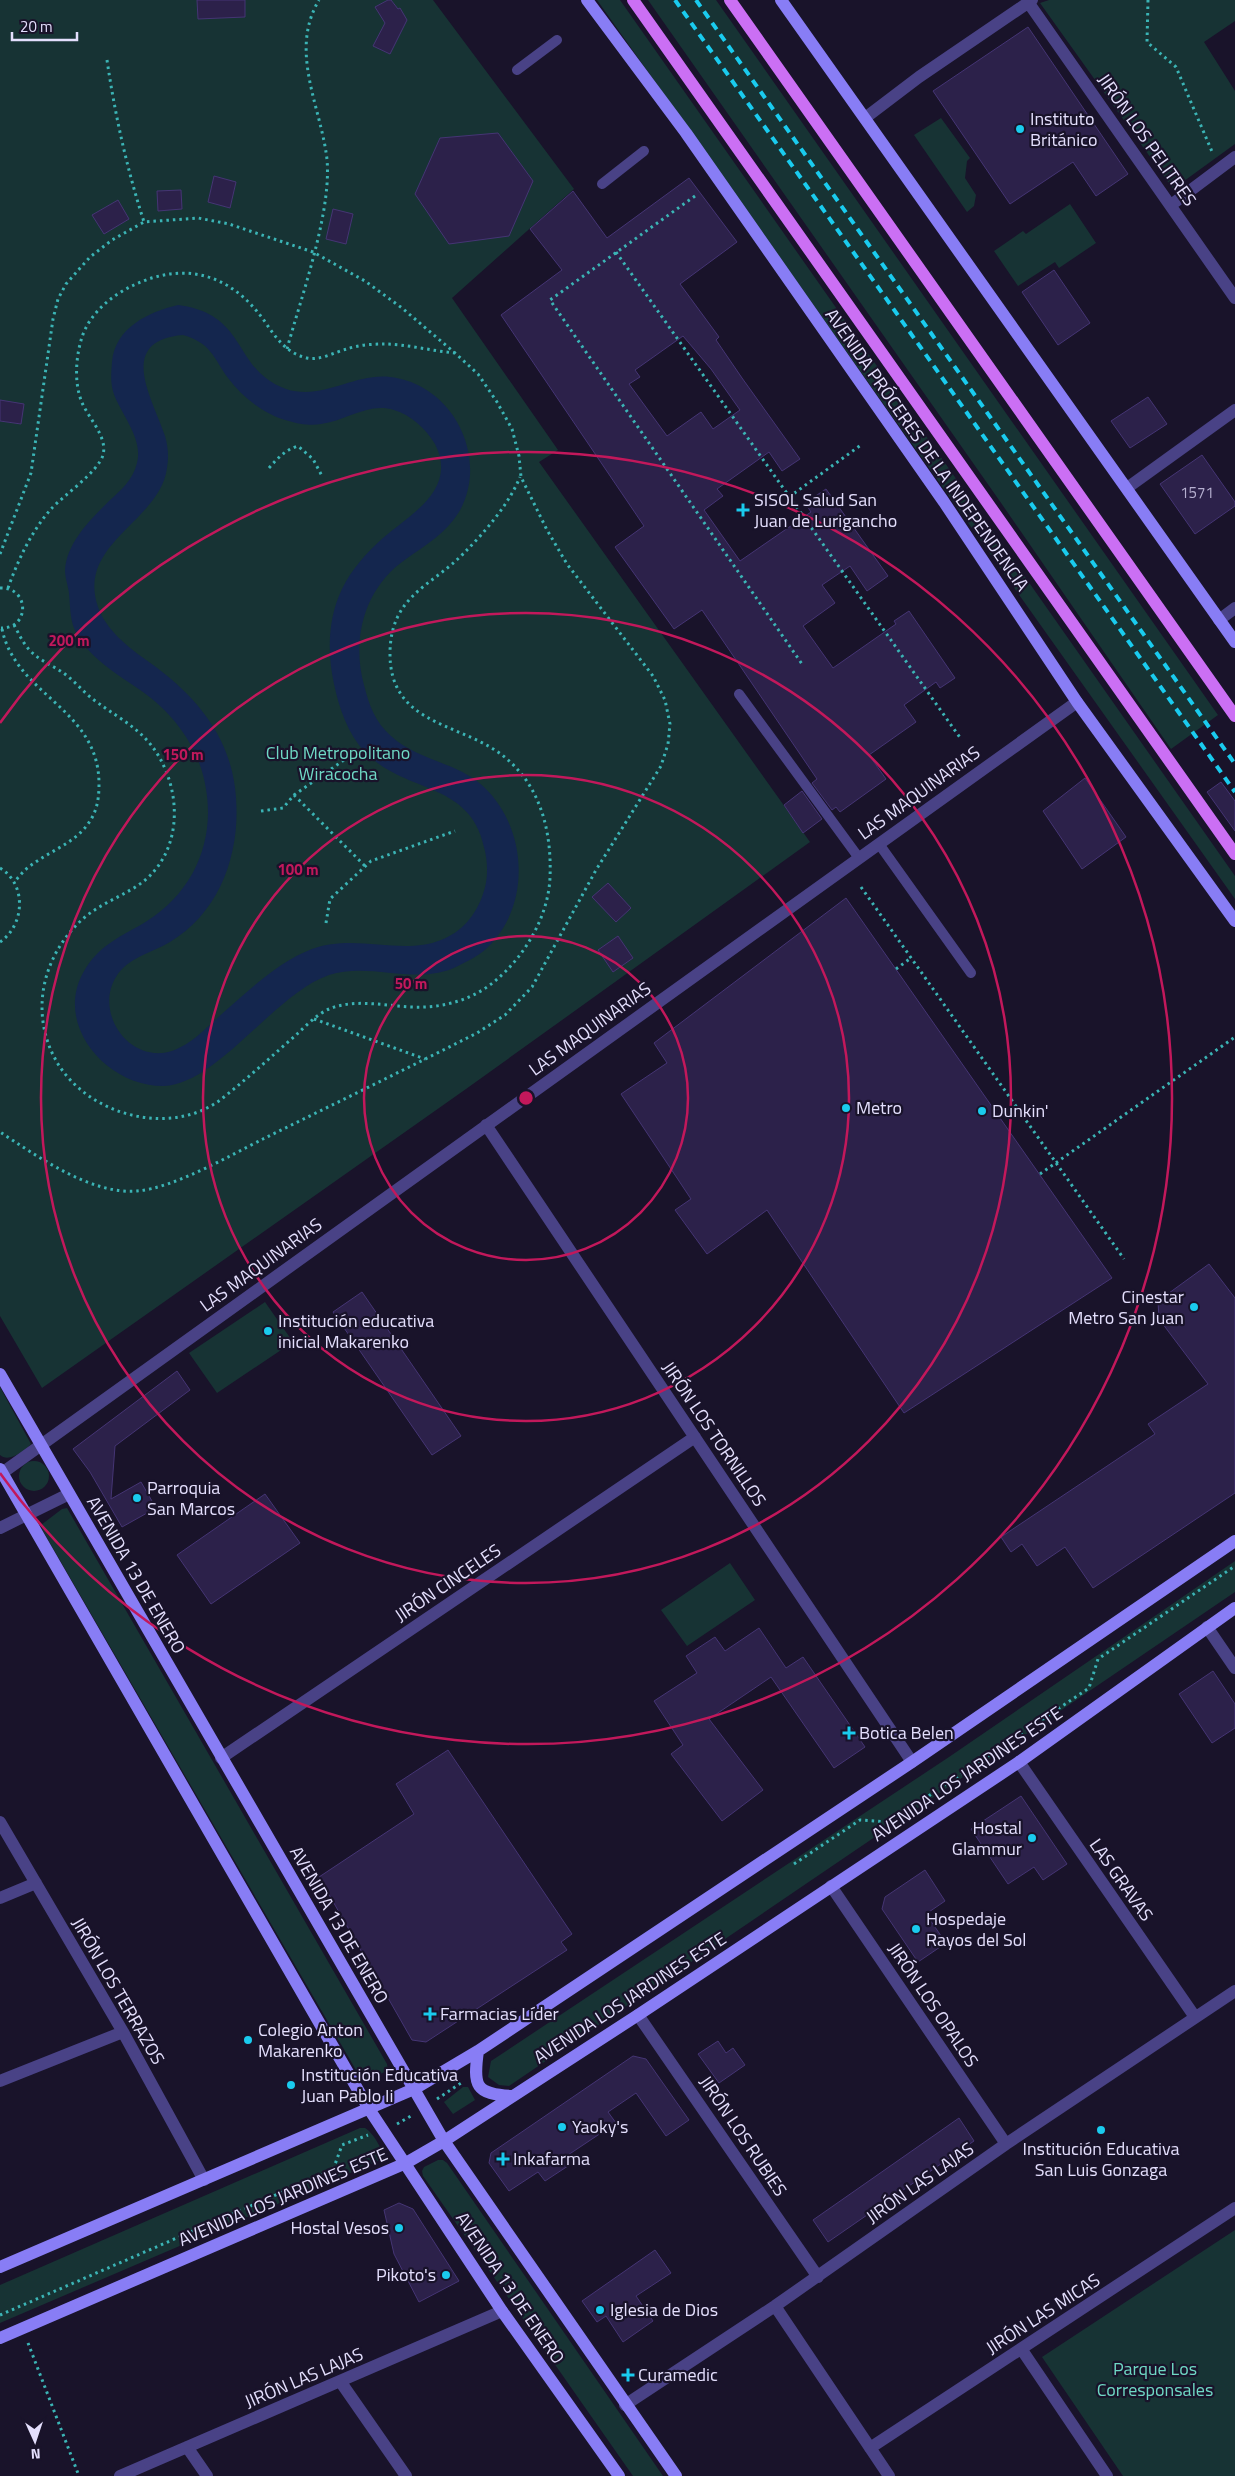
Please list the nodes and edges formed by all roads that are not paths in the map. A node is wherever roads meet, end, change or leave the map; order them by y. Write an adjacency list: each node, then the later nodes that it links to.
1 (588, 0): 20 (main road, AVENIDA PRÓCERES DE LA INDEPENDENCIA)
2 (633, 0): 23 (main road, AVENIDA PRÓCERES DE LA INDEPENDENCIA)
3 (730, 0): 21 (main road)
4 (781, 0): 8 (main road)
5 (1030, 1): 8 (street); 12 (street, JIRÓN LOS PELITRES)
6 (557, 40): 7 (lane)
7 (517, 70)
8 (865, 118): 15 (main road)
9 (644, 151): 11 (lane)
10 (1235, 157): 12 (street)
11 (602, 184)
12 (1171, 205): 13 (street, JIRÓN LOS PELITRES)
13 (1235, 298)
14 (1235, 410): 15 (street)
15 (1127, 488): 17 (main road)
16 (1235, 608): 17 (street)
17 (1219, 620): 18 (main road)
18 (1235, 642)
19 (739, 694): 24 (lane)
20 (1077, 702): 22 (street, LAS MAQUINARIAS); 25 (main road, AVENIDA PRÓCERES DE LA INDEPENDENCIA)
21 (1235, 716)
22 (879, 844): 24 (street, LAS MAQUINARIAS); 26 (lane)
23 (1235, 854)
24 (859, 858): 27 (street, LAS MAQUINARIAS)
25 (1235, 921)
26 (971, 973)
27 (486, 1126): 29 (street, JIRÓN LOS TORNILLOS); 30 (street, LAS MAQUINARIAS)
28 (0, 1374): 30 (main road, AVENIDA 13 DE ENERO)
29 (695, 1437): 39 (street, JIRÓN CINCELES); 40 (street, JIRÓN LOS TORNILLOS)
30 (41, 1445): 31 (street, LAS MAQUINARIAS); 32 (main road, AVENIDA 13 DE ENERO)
31 (1, 1471): 33 (main road, AVENIDA 13 DE ENERO)
32 (69, 1494): 33 (street); 39 (main road, AVENIDA 13 DE ENERO)
33 (26, 1516): 34 (street); 54 (main road, AVENIDA 13 DE ENERO)
34 (0, 1528)
35 (1235, 1541): 40 (main road)
36 (1235, 1608): 37 (main road, AVENIDA LOS JARDINES ESTE)
37 (1207, 1627): 38 (street); 41 (main road, AVENIDA LOS JARDINES ESTE)
38 (1235, 1668)
39 (221, 1758): 52 (main road, AVENIDA 13 DE ENERO)
40 (912, 1762): 50 (main road)
41 (1019, 1762): 44 (main road, AVENIDA LOS JARDINES ESTE); 48 (street, LAS GRAVAS)
42 (0, 1822): 43 (street, JIRÓN LOS TERRAZOS)
43 (36, 1883): 45 (street); 49 (street, JIRÓN LOS TERRAZOS)
44 (831, 1886): 47 (main road, AVENIDA LOS JARDINES ESTE); 56 (street, JIRÓN LOS OPALOS)
45 (0, 1898)
46 (1235, 1991): 48 (street, JIRÓN LAS LAJAS)
47 (638, 2015): 53 (main road, AVENIDA LOS JARDINES ESTE); 61 (street, JIRÓN LOS RUBIES)
48 (1195, 2017): 56 (street, JIRÓN LAS LAJAS)
49 (123, 2032): 51 (street); 58 (street, JIRÓN LOS TERRAZOS)
50 (478, 2051): 52 (main road); 53 (main road)
51 (0, 2081)
52 (414, 2089): 54 (main road); 55 (main road, AVENIDA 13 DE ENERO)
53 (512, 2096): 55 (main road, AVENIDA LOS JARDINES ESTE)
54 (369, 2109): 57 (main road, AVENIDA 13 DE ENERO); 58 (main road)
55 (444, 2141): 57 (main road, AVENIDA LOS JARDINES ESTE); 67 (main road, AVENIDA 13 DE ENERO)
56 (1006, 2144): 61 (street, JIRÓN LAS LAJAS)
57 (406, 2163): 63 (main road, AVENIDA 13 DE ENERO); 64 (main road, AVENIDA LOS JARDINES ESTE)
58 (204, 2180): 60 (main road)
59 (1235, 2208): 65 (street, JIRÓN LAS MICAS)
60 (0, 2267)
61 (818, 2277): 62 (street, JIRÓN LAS LAJAS)
62 (775, 2306): 67 (street, JIRÓN LAS LAJAS); 69 (street)
63 (502, 2311): 66 (street, JIRÓN LAS LAJAS); 73 (main road, AVENIDA 13 DE ENERO)
64 (0, 2338)
65 (1022, 2350): 69 (street, JIRÓN LAS MICAS); 76 (street)
66 (340, 2381): 68 (street, JIRÓN LAS LAJAS); 72 (street)
67 (625, 2405): 74 (main road, AVENIDA 13 DE ENERO)
68 (188, 2447): 70 (street, JIRÓN LAS LAJAS); 71 (street)
69 (870, 2448): 75 (street)
70 (120, 2476)
71 (207, 2476)
72 (406, 2476)
73 (619, 2476)
74 (676, 2476)
75 (889, 2476)
76 (1107, 2476)

